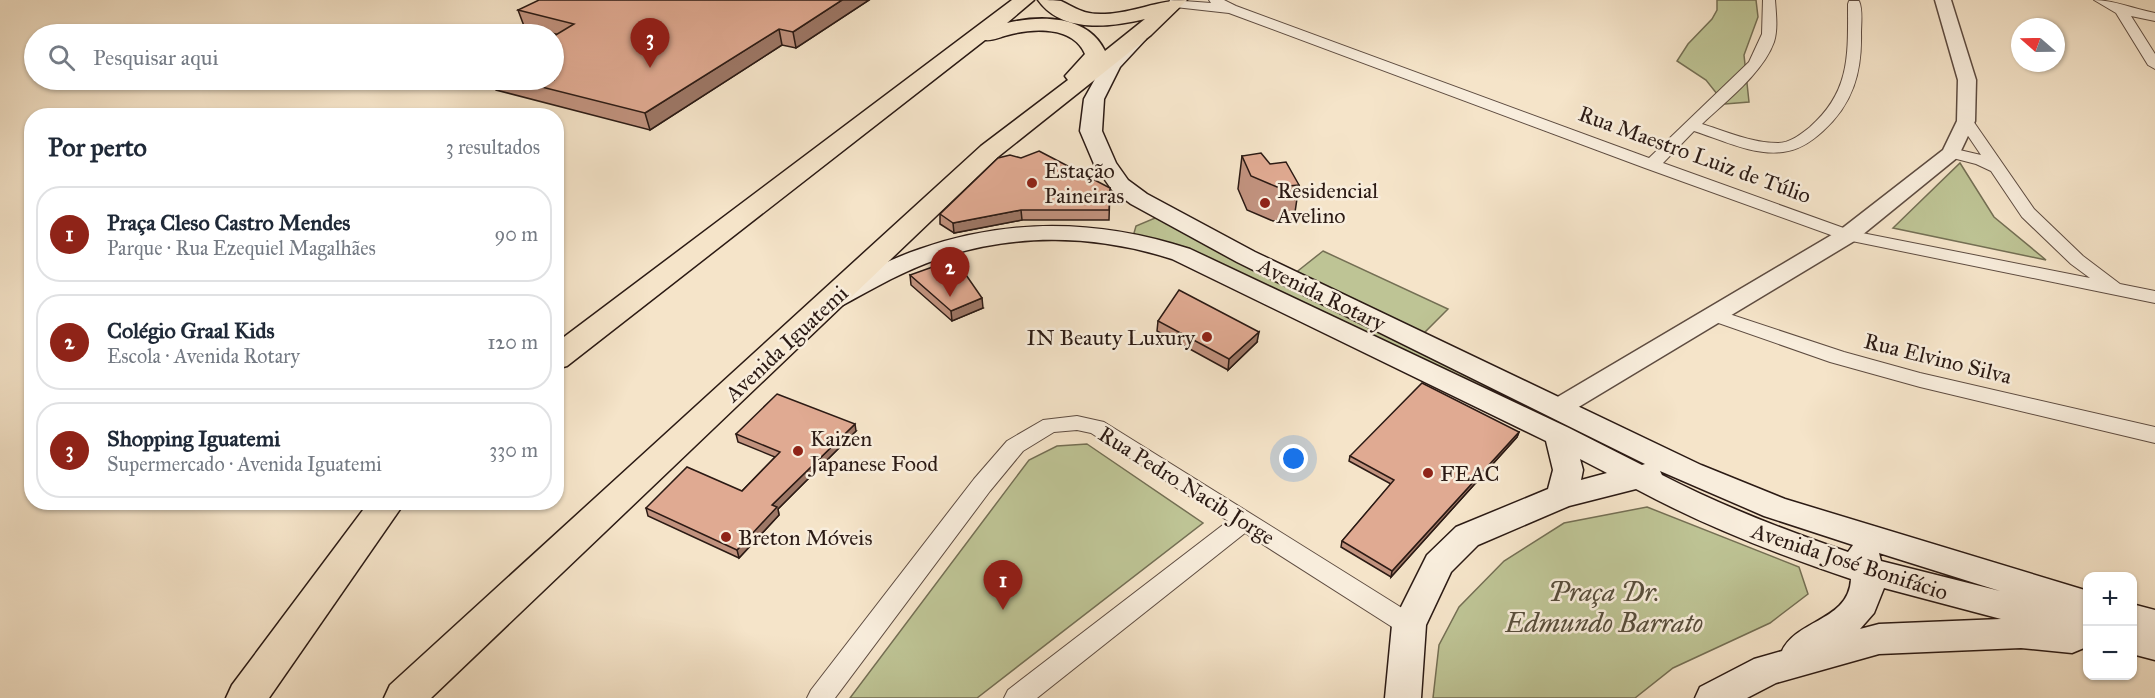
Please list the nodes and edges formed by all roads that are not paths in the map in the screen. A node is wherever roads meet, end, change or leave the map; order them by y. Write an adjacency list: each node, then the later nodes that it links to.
1 (1024, 0): 13 (main road)
2 (1047, 0): 7 (main road)
3 (1215, 0): 9 (street)
4 (1769, 0): 16 (street)
5 (1943, 0): 15 (street)
6 (2100, 0): 10 (street)
7 (1176, 1): 9 (street); 12 (main road, Avenida Iguatemi)
8 (1854, 4): 16 (street)
9 (1231, 9): 19 (street, Rua Maestro Luiz de Túlio)
10 (2121, 10): 11 (street); 14 (street)
11 (2155, 16)
12 (1144, 31): 17 (main road, Avenida Iguatemi); 21 (main road, Avenida Rotary)
13 (962, 49): 17 (main road); 28 (main road)
14 (2155, 65)
15 (1966, 121): 18 (street); 20 (street)
16 (1693, 126): 19 (street)
17 (990, 151): 26 (main road, Avenida Iguatemi)
18 (1951, 153): 20 (street); 22 (street)
19 (1652, 165): 22 (street, Rua Maestro Luiz de Túlio)
20 (1996, 167): 24 (street)
21 (1169, 217): 23 (main road); 29 (main road, Avenida Rotary)
22 (1848, 235): 24 (street, Rua Maestro Luiz de Túlio); 27 (street)
23 (1134, 240): 26 (main road, Avenida Rotary); 29 (main road, Avenida Rotary)
24 (2116, 290): 25 (street, Rua Maestro Luiz de Túlio)
25 (2155, 297)
26 (833, 300): 48 (main road, Avenida Iguatemi)
27 (1714, 315): 29 (street); 30 (street, Rua Elvino Silva)
28 (564, 353)
29 (1558, 421): 31 (main road, Avenida Rotary); 32 (main road, Avenida José Bonifácio); 33 (main road)
30 (2155, 435)
31 (1690, 473): 32 (main road); 36 (main road, Avenida José Bonifácio)
32 (1638, 477): 33 (main road); 37 (main road, Avenida José Bonifácio)
33 (1562, 496): 41 (main road)
34 (382, 510): 47 (main road)
35 (1244, 521): 41 (street, Rua Pedro Nacib Jorge); 49 (street, Rua Pedro Nacib Jorge); 50 (street)
36 (1851, 532): 37 (main road); 38 (main road, Avenida José Bonifácio)
37 (1869, 571): 42 (main road, Avenida José Bonifácio); 46 (main road)
38 (2083, 603)
39 (2137, 619): 40 (main road)
40 (2155, 624)
41 (1409, 625): 51 (main road)
42 (2083, 627)
43 (2083, 639): 46 (main road, Avenida José Bonifácio)
44 (2137, 642): 45 (main road)
45 (2155, 645)
46 (1767, 670): 52 (main road, Avenida José Bonifácio)
47 (246, 698)
48 (404, 698)
49 (820, 698)
50 (1017, 698)
51 (1403, 698)
52 (1713, 698)

